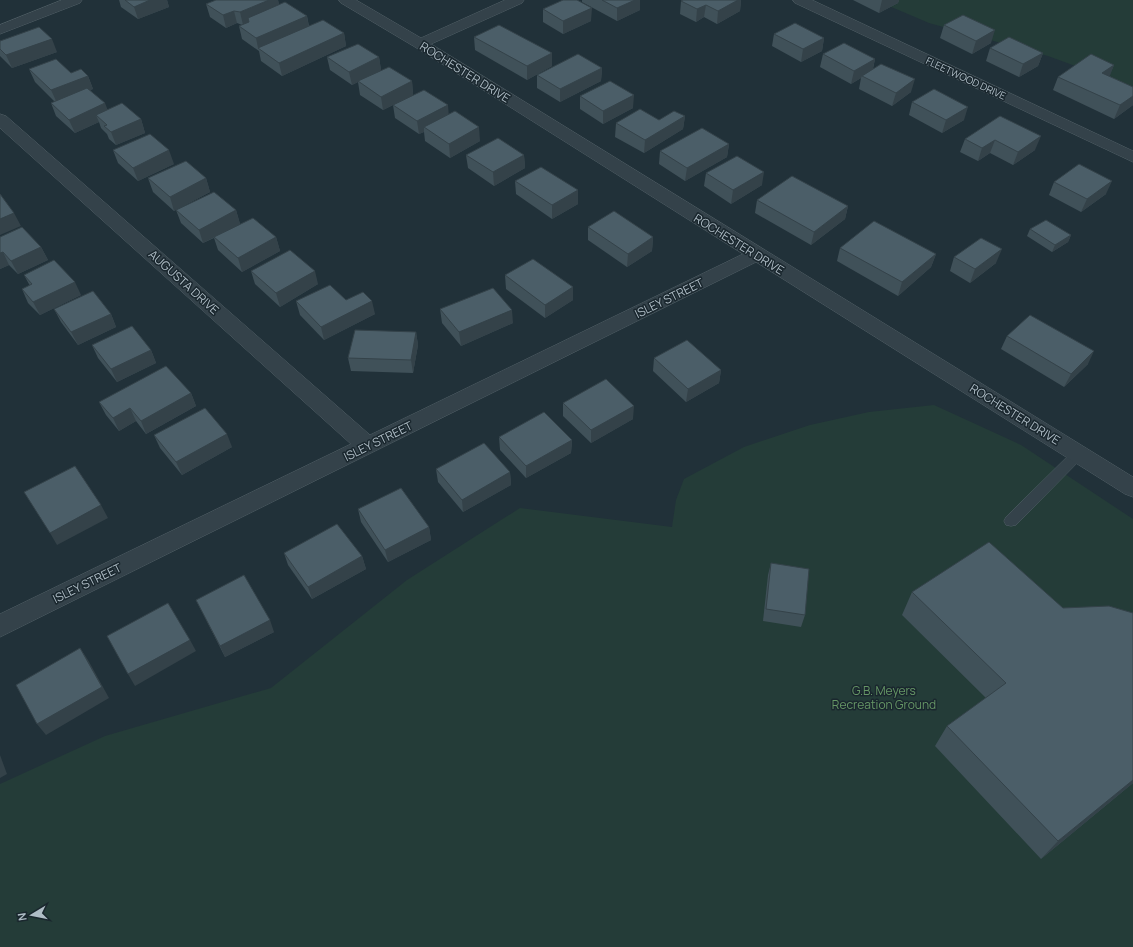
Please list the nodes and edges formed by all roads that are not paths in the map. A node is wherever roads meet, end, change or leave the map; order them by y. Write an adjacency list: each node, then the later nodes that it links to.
1 (75, 0): 5 (street)
2 (346, 0): 6 (street, ROCHESTER DRIVE)
3 (517, 0): 6 (street)
4 (800, 0): 8 (street, FLEETWOOD DRIVE)
5 (0, 30)
6 (420, 44): 9 (street, ROCHESTER DRIVE)
7 (0, 119): 10 (street, AUGUSTA DRIVE)
8 (1133, 157)
9 (756, 255): 10 (street, ISLEY STREET); 11 (street, ROCHESTER DRIVE)
10 (368, 446): 14 (street, ISLEY STREET)
11 (1079, 453): 12 (street, ROCHESTER DRIVE); 13 (lane)
12 (1133, 488)
13 (1011, 521)
14 (0, 626)

